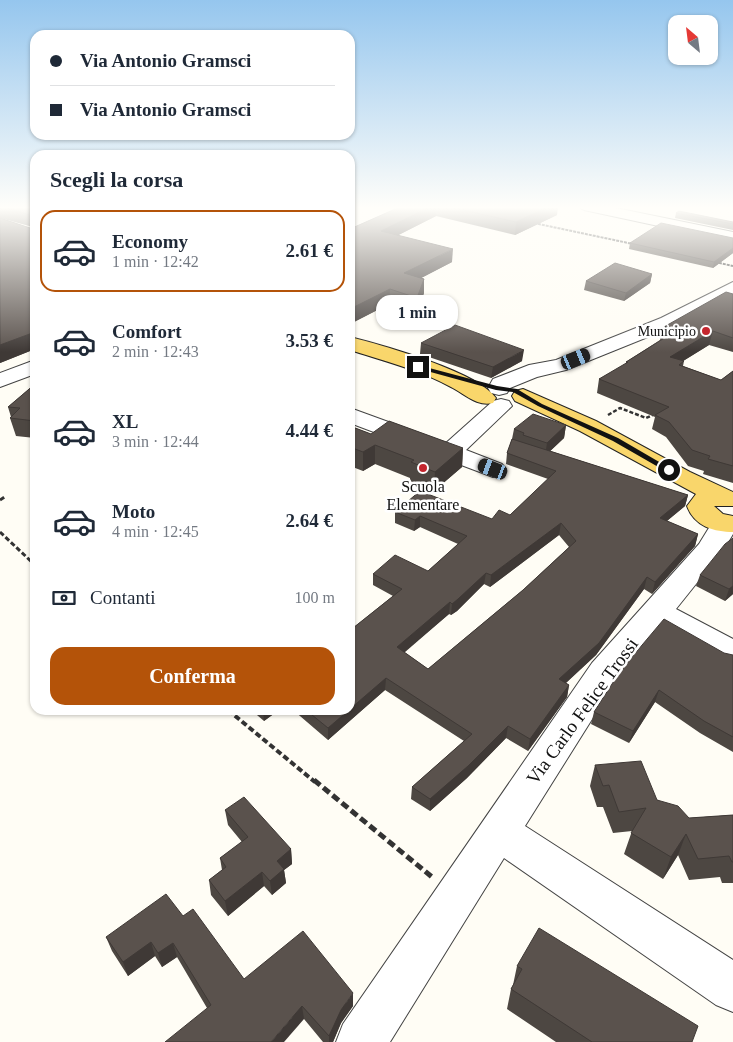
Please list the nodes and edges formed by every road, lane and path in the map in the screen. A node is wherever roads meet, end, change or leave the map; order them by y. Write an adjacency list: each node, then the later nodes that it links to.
1 (714, 262): 2 (path)
2 (733, 266)
3 (733, 287): 7 (street)
4 (355, 345): 7 (main road)
5 (30, 368): 6 (street)
6 (0, 381)
7 (505, 396): 10 (main road); 11 (street); 15 (main road)
8 (660, 411): 10 (path)
9 (355, 417): 11 (street)
10 (588, 426): 15 (main road)
11 (449, 453): 12 (street)
12 (493, 469)
13 (6, 496): 14 (path)
14 (0, 500)
15 (723, 510): 18 (street, Via Carlo Felice Trossi)
16 (0, 532): 17 (path)
17 (30, 560)
18 (655, 611): 19 (street); 21 (street, Via Carlo Felice Trossi)
19 (733, 654)
20 (234, 715): 22 (path)
21 (498, 831): 22 (street, Via Carlo Felice Trossi); 23 (street)
22 (456, 897): 24 (street, Via Carlo Felice Trossi)
23 (733, 988)
24 (362, 1042)

